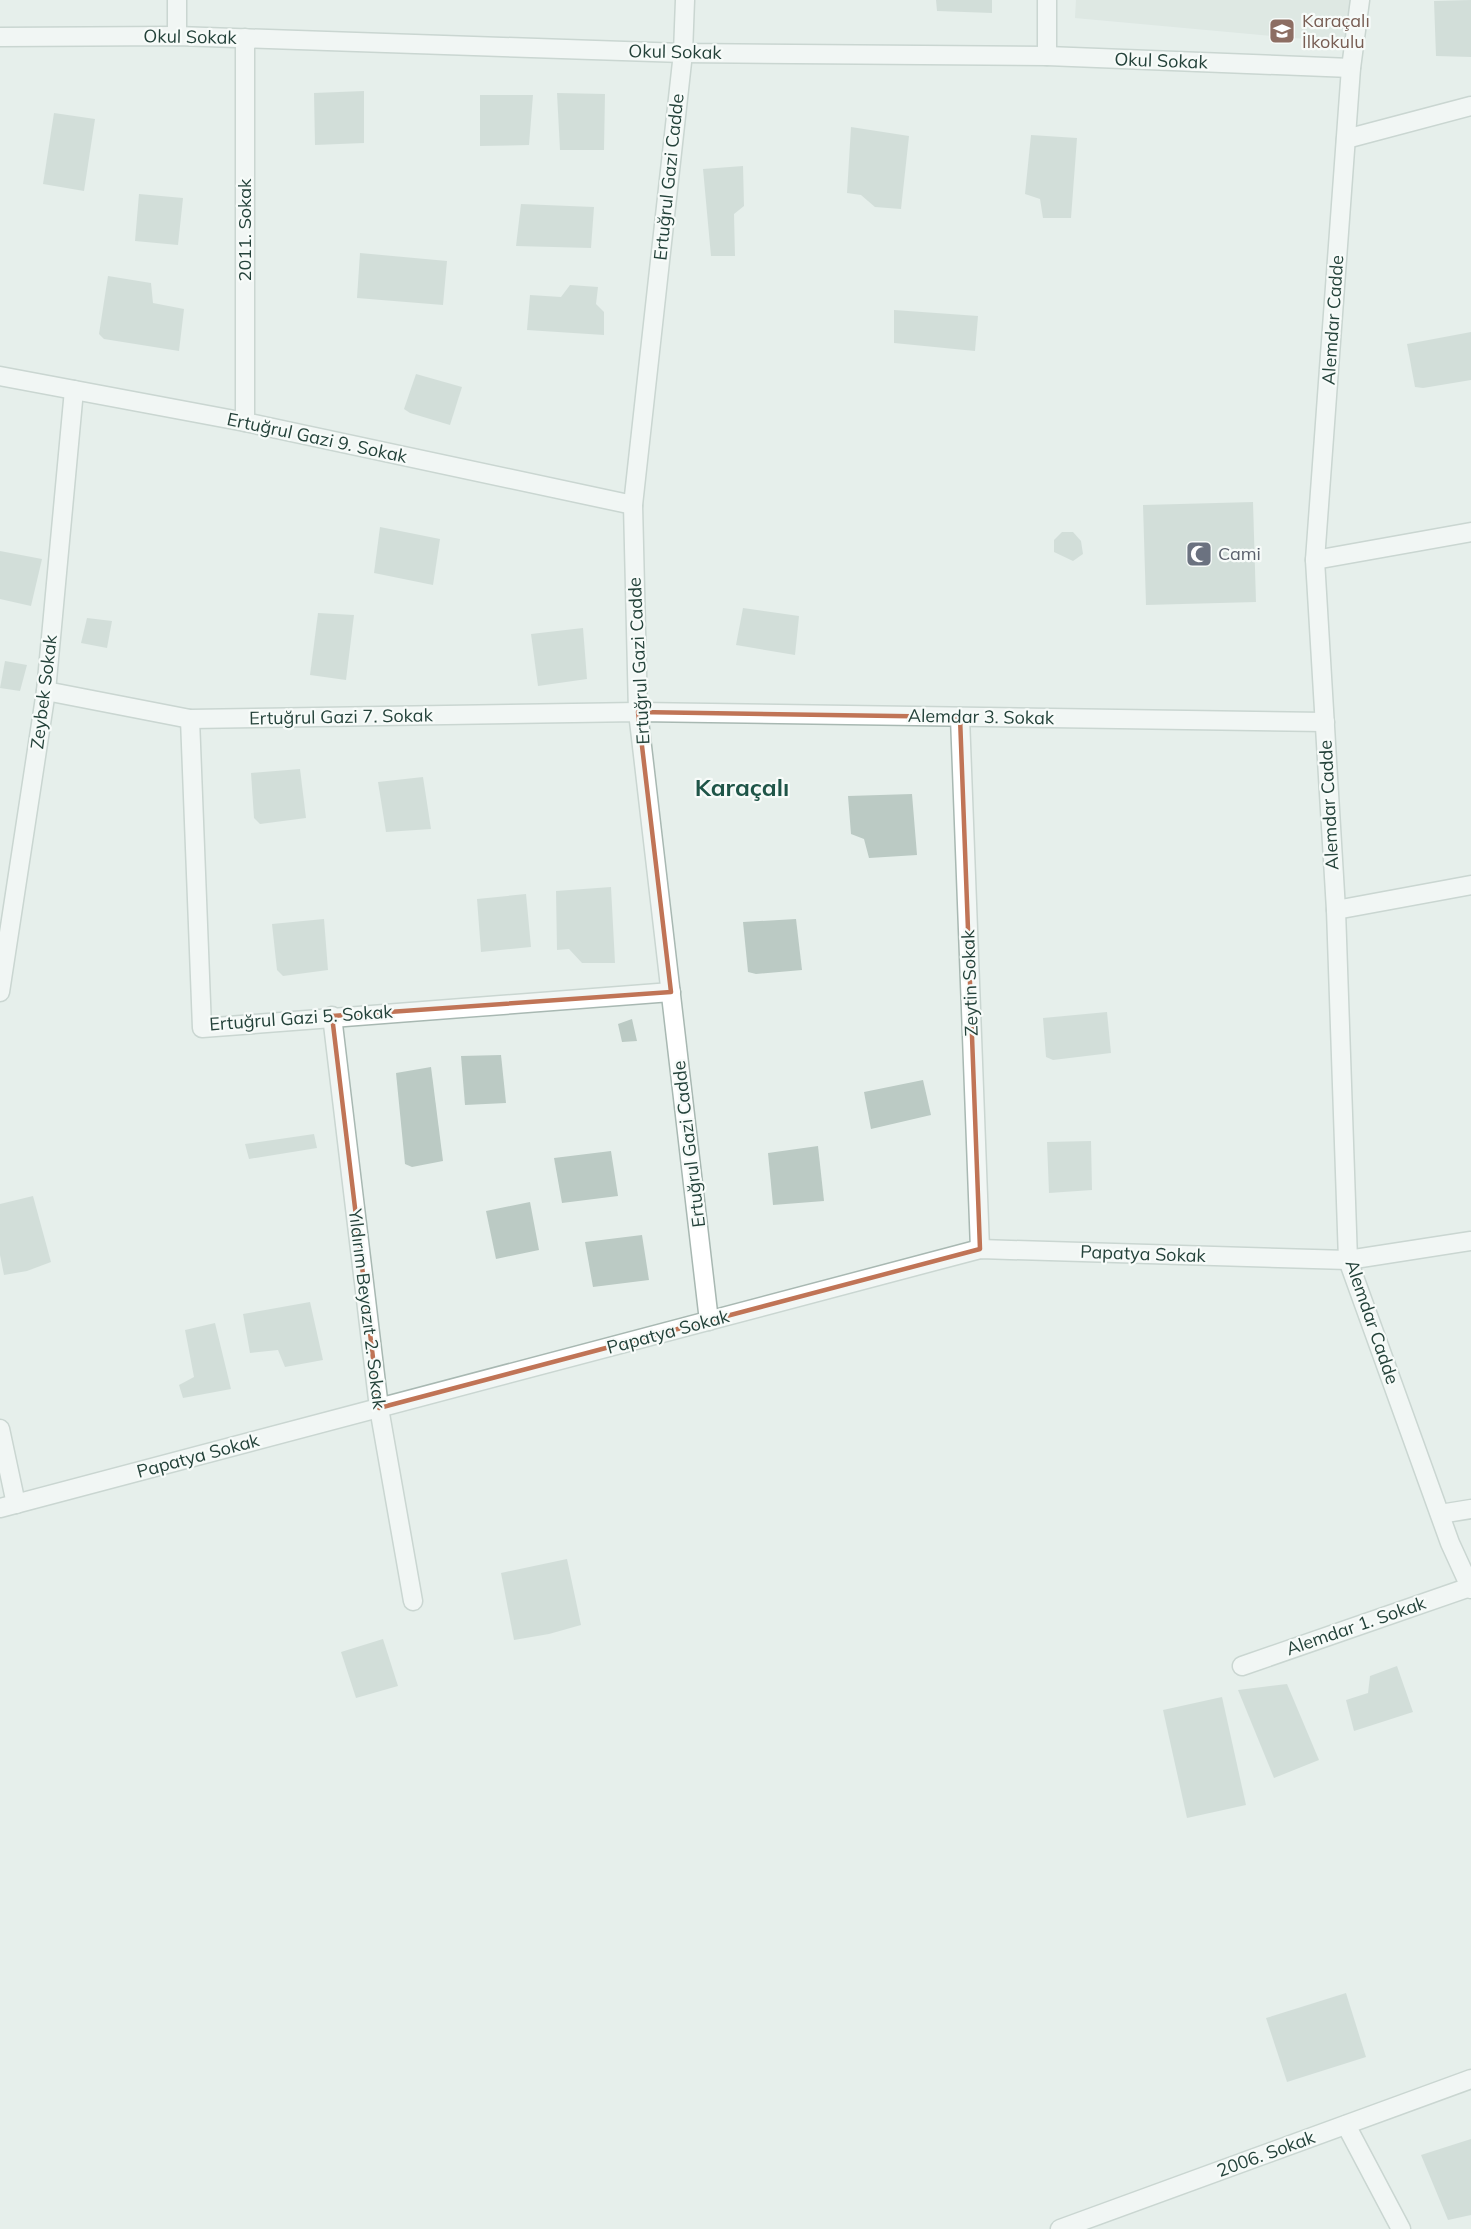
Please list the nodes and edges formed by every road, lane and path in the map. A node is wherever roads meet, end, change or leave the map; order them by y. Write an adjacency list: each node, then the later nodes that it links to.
1 (177, 0): 5 (street)
2 (685, 0): 8 (street, Ertuğrul Gazi Cadde)
3 (1047, 0): 9 (street)
4 (1360, 0): 10 (street, Alemdar Cadde)
5 (177, 36): 6 (street, Okul Sokak); 7 (street, Okul Sokak)
6 (0, 37)
7 (245, 38): 8 (street, Okul Sokak); 15 (street, 2011. Sokak)
8 (683, 53): 9 (street, Okul Sokak); 16 (street, Ertuğrul Gazi Cadde)
9 (1047, 56): 10 (street, Okul Sokak)
10 (1351, 68): 12 (street, Alemdar Cadde)
11 (1471, 106): 12 (street)
12 (1346, 139): 18 (street, Alemdar Cadde)
13 (0, 376): 14 (street, Ertuğrul Gazi 9. Sokak)
14 (74, 390): 15 (street, Ertuğrul Gazi 9. Sokak); 19 (street, Zeybek Sokak)
15 (245, 422): 16 (street, Ertuğrul Gazi 9. Sokak)
16 (633, 505): 20 (street, Ertuğrul Gazi Cadde)
17 (1471, 532): 18 (street)
18 (1316, 560): 23 (street, Alemdar Cadde)
19 (46, 691): 22 (street, Ertuğrul Gazi 7. Sokak); 26 (street, Zeybek Sokak)
20 (638, 712): 21 (street, Alemdar 3. Sokak); 22 (street, Ertuğrul Gazi 7. Sokak); 27 (street, Ertuğrul Gazi Cadde)
21 (960, 717): 23 (street, Alemdar 3. Sokak); 30 (street, Zeytin Sokak)
22 (190, 719): 28 (street, Ertuğrul Gazi 5. Sokak)
23 (1324, 722): 25 (street, Alemdar Cadde)
24 (1471, 885): 25 (street)
25 (1336, 910): 31 (street, Alemdar Cadde)
26 (0, 992)
27 (671, 992): 28 (street, Ertuğrul Gazi 5. Sokak); 32 (street, Ertuğrul Gazi Cadde)
28 (332, 1016): 33 (street, Yıldırım Beyazıt 2. Sokak)
29 (1471, 1240): 31 (street, Papatya Sokak)
30 (980, 1249): 31 (street, Papatya Sokak); 32 (street, Papatya Sokak)
31 (1348, 1260): 37 (street, Alemdar Cadde)
32 (709, 1321): 33 (street, Papatya Sokak)
33 (379, 1408): 35 (street, Papatya Sokak); 39 (street, Yıldırım Beyazıt 2. Sokak)
34 (0, 1429): 35 (street)
35 (8, 1506)
36 (1471, 1509): 37 (street)
37 (1440, 1514): 38 (street, Alemdar Cadde)
38 (1471, 1588): 40 (street, Alemdar 1. Sokak)
39 (413, 1601)
40 (1242, 1665)
41 (1471, 2079): 42 (street, 2006. Sokak)
42 (1346, 2125): 43 (street, 2006. Sokak); 44 (street)
43 (1060, 2229)
44 (1401, 2229)

